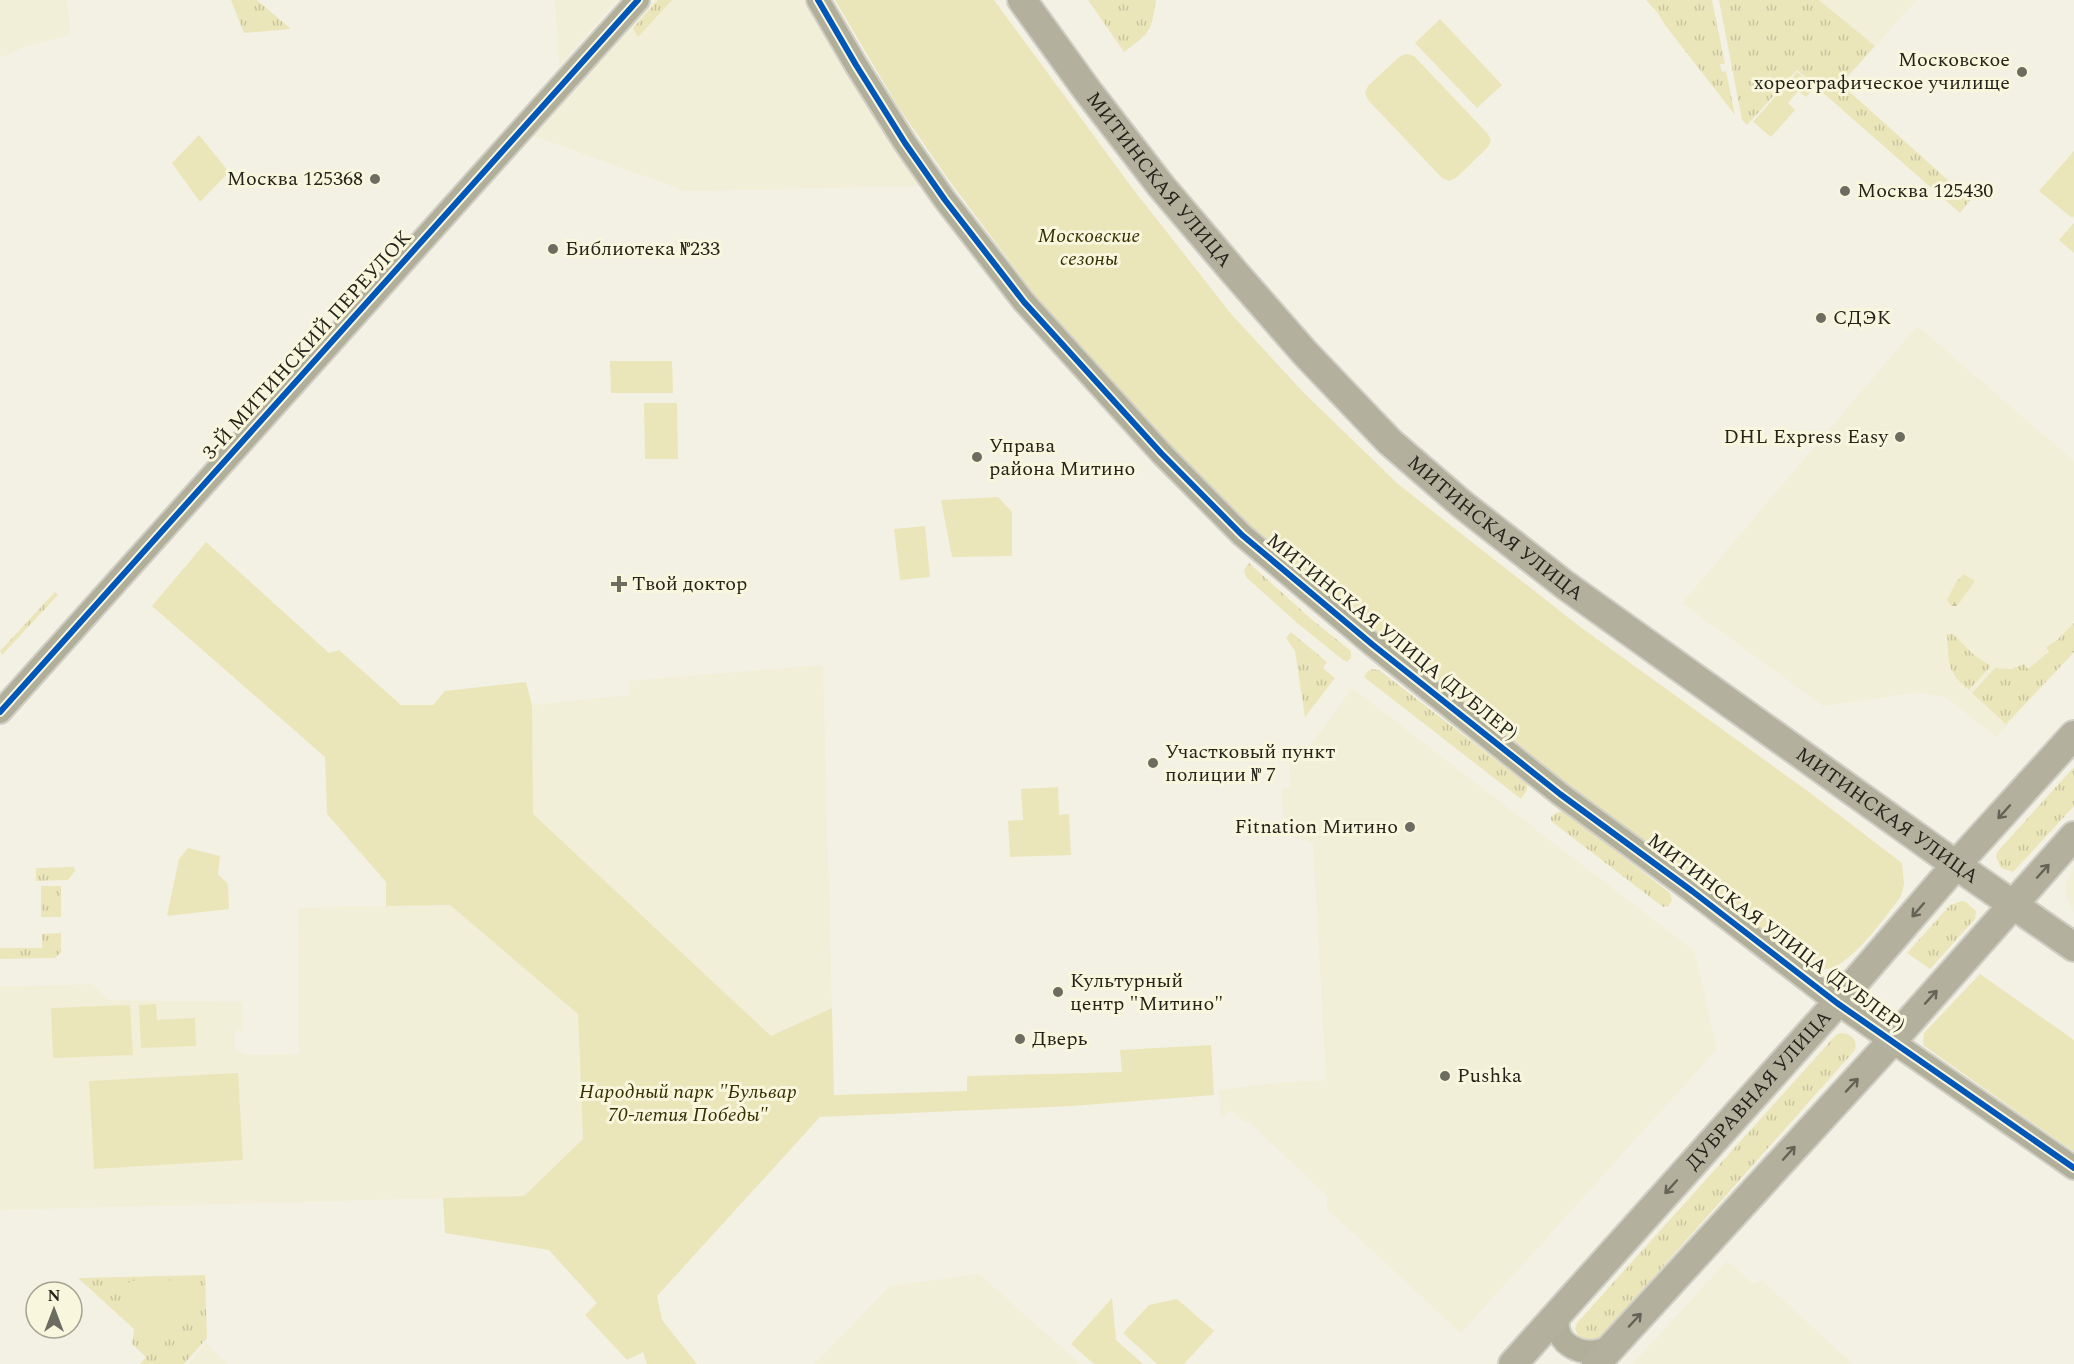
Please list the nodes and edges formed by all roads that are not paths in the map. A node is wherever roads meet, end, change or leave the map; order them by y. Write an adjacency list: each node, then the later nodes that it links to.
1 (638, 0): 4 (street, 3-Й МИТИНСКИЙ ПЕРЕУЛОК)
2 (818, 0): 10 (street, МИТИНСКАЯ УЛИЦА (ДУБЛЕР))
3 (1022, 0): 7 (main road, МИТИНСКАЯ УЛИЦА)
4 (0, 712)
5 (2074, 735): 7 (main road, ДУБРАВНАЯ УЛИЦА, one-way to 7)
6 (2074, 836): 8 (main road, one-way to 6)
7 (1956, 865): 8 (main road, МИТИНСКАЯ УЛИЦА); 10 (main road, ДУБРАВНАЯ УЛИЦА, one-way to 10)
8 (2013, 905): 9 (main road, МИТИНСКАЯ УЛИЦА); 11 (main road, one-way to 8)
9 (2074, 947)
10 (1837, 1003): 11 (street, МИТИНСКАЯ УЛИЦА (ДУБЛЕР)); 13 (main road, ДУБРАВНАЯ УЛИЦА, one-way to 13)
11 (1892, 1041): 12 (street, МИТИНСКАЯ УЛИЦА (ДУБЛЕР)); 14 (main road, one-way to 11)
12 (2074, 1168)
13 (1565, 1305): 14 (street); 15 (main road, ДУБРАВНАЯ УЛИЦА)
14 (1604, 1354)
15 (1514, 1363): 16 (street)
16 (1569, 1364)

